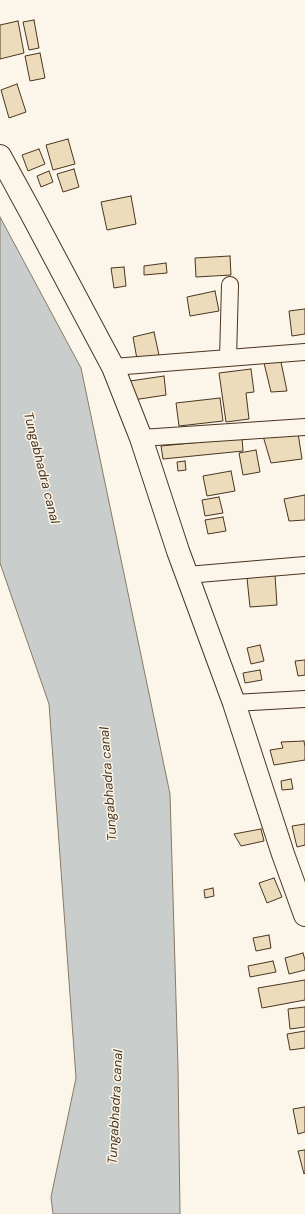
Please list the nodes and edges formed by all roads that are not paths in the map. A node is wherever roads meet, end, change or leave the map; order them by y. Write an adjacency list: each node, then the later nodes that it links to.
1 (0, 156): 5 (main road)
2 (230, 286): 4 (street)
3 (305, 352): 4 (street)
4 (228, 358): 5 (street)
5 (113, 367): 7 (main road)
6 (305, 428): 7 (street)
7 (141, 438): 9 (main road)
8 (305, 565): 9 (street)
9 (187, 575): 11 (main road)
10 (305, 698): 11 (street)
11 (234, 703): 12 (main road)
12 (305, 915)

